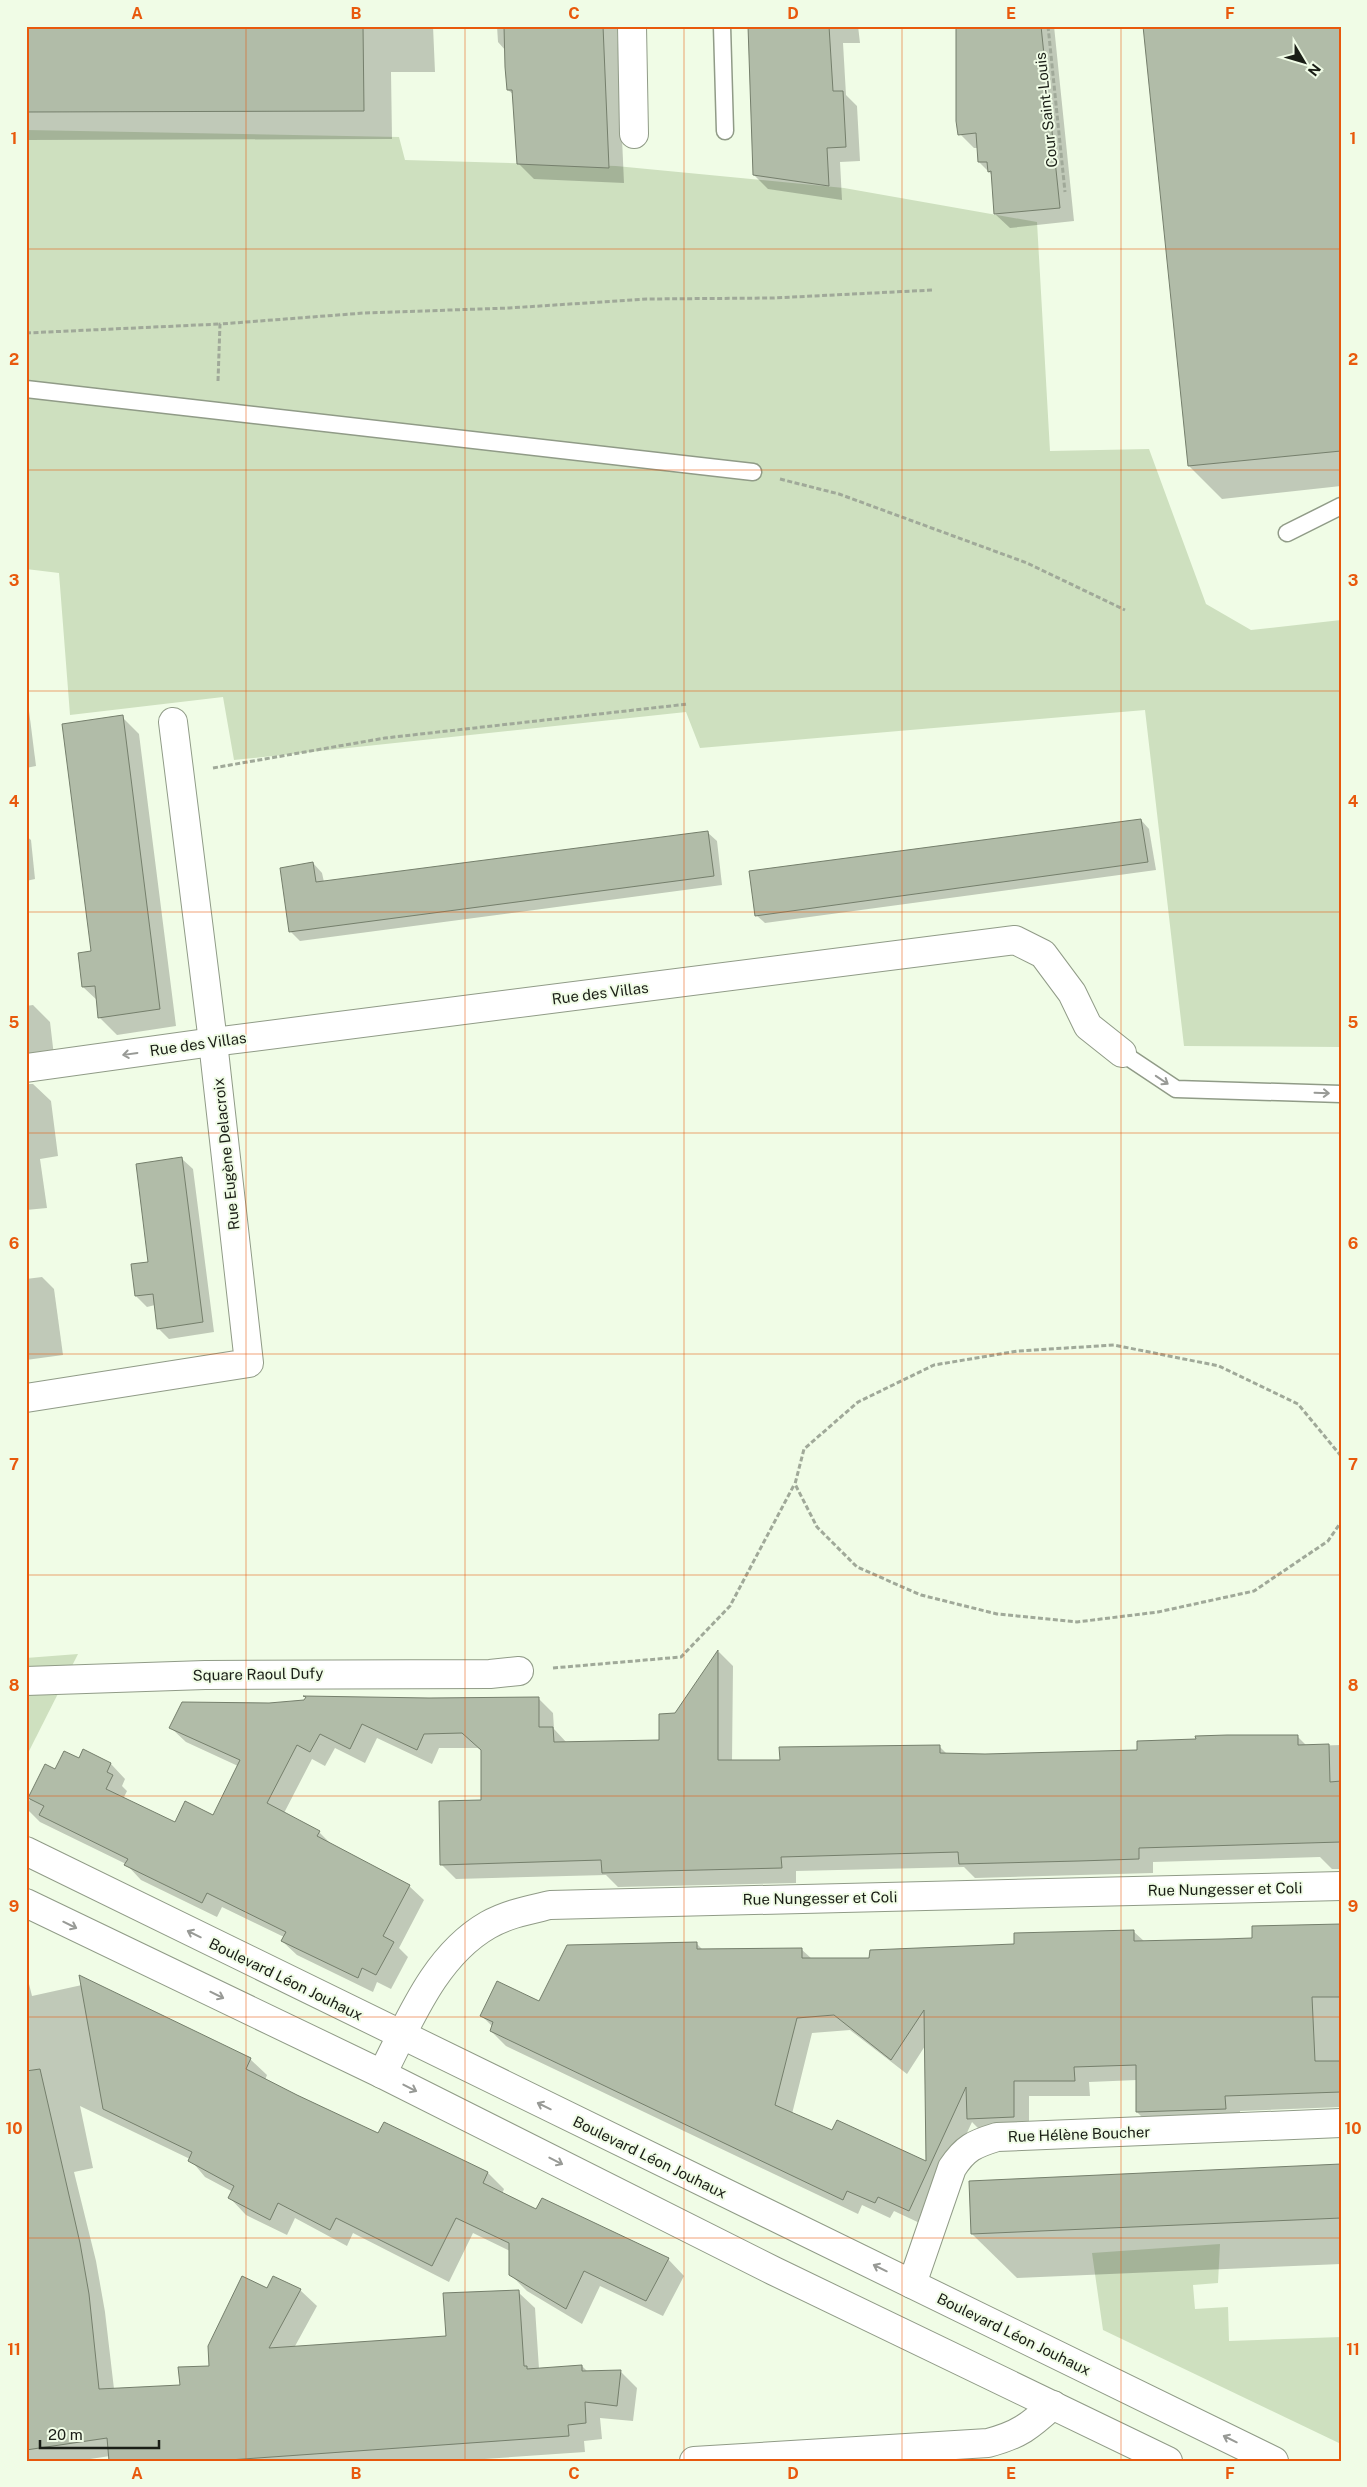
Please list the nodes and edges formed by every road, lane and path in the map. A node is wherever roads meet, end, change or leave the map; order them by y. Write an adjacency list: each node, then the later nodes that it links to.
1 (632, 26): 5 (street)
2 (722, 26): 4 (lane)
3 (1048, 26): 6 (path, Cour Saint-Louis)
4 (725, 131)
5 (634, 134)
6 (1065, 192)
7 (933, 290): 8 (path)
8 (220, 324): 9 (path); 11 (path)
9 (26, 333)
10 (26, 389): 11 (lane)
11 (217, 411): 12 (lane)
12 (753, 472): 15 (path)
13 (1341, 506): 14 (lane)
14 (1287, 532)
15 (1125, 610)
16 (688, 704): 18 (path)
17 (173, 722): 18 (street, Rue Eugène Delacroix)
18 (179, 775): 19 (street, Rue Eugène Delacroix)
19 (213, 1042): 20 (street, Rue des Villas); 21 (street, Rue des Villas, one-way to 21); 23 (street, Rue Eugène Delacroix)
20 (1122, 1053): 22 (lane, one-way to 22)
21 (26, 1068)
22 (1341, 1094)
23 (26, 1398)
24 (1341, 1456): 25 (path)
25 (795, 1484): 26 (path); 27 (path)
26 (1341, 1522)
27 (519, 1671): 28 (street, Square Raoul Dufy)
28 (26, 1681)
29 (26, 1851): 32 (street, Boulevard Léon Jouhaux, one-way to 29)
30 (1341, 1886): 32 (street, Rue Nungesser et Coli)
31 (26, 1904): 33 (street, one-way to 33)
32 (402, 2037): 33 (street, Rue Nungesser et Coli); 35 (street, Boulevard Léon Jouhaux, one-way to 32)
33 (382, 2074): 36 (street, one-way to 36)
34 (1341, 2123): 35 (street, Rue Hélène Boucher)
35 (912, 2284): 39 (street, Boulevard Léon Jouhaux, one-way to 35)
36 (1053, 2404): 37 (street); 38 (street)
37 (694, 2461)
38 (1168, 2461)
39 (1274, 2461)

